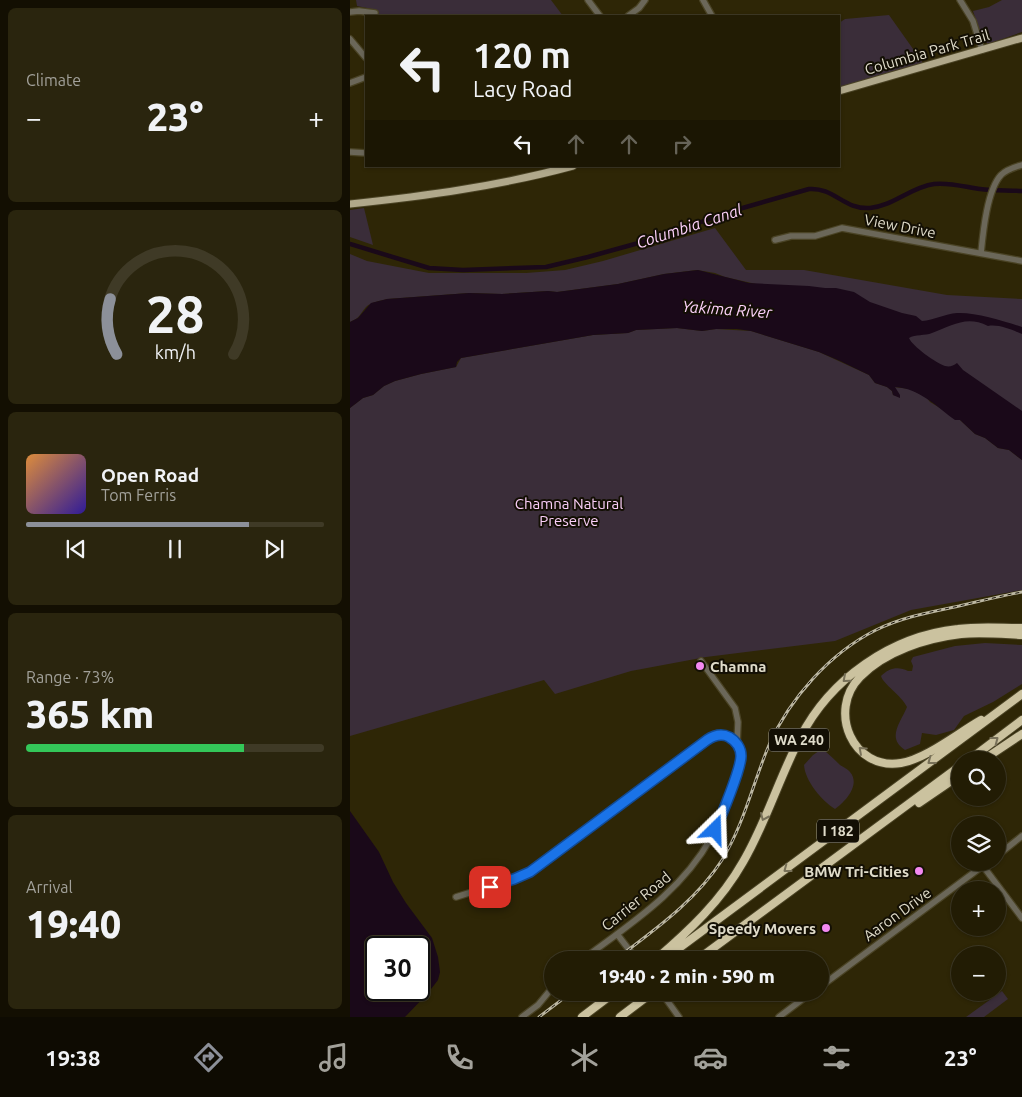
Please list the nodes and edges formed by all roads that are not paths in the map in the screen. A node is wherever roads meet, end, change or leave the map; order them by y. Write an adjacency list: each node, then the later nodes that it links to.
1 (588, 0): 7 (street)
2 (645, 0): 8 (street)
3 (703, 0): 9 (street)
4 (960, 0): 12 (street)
5 (350, 12): 6 (street)
6 (375, 13)
7 (599, 15)
8 (629, 15)
9 (711, 15)
10 (1022, 38): 12 (main road, Columbia Park Trail)
11 (350, 39): 13 (street)
12 (982, 50): 16 (main road, Columbia Park Trail)
13 (365, 57)
14 (365, 77): 15 (street)
15 (350, 83)
16 (840, 91)
17 (350, 152): 18 (street)
18 (365, 153)
19 (1022, 165): 23 (street)
20 (569, 167): 21 (main road)
21 (350, 204)
22 (775, 240): 23 (street, View Drive)
23 (981, 253): 24 (street, View Drive)
24 (1022, 261)
25 (1022, 628): 47 (highway, WA 240, one-way to 47)
26 (1022, 635): 29 (highway, one-way to 26)
27 (701, 661): 32 (street, Carrier Road)
28 (1022, 694): 29 (highway, I 182)
29 (1013, 701): 48 (highway, I 182, one-way to 48)
30 (1022, 720): 33 (highway, one-way to 30)
31 (1022, 734): 34 (highway)
32 (737, 745): 42 (street); 44 (street, Carrier Road)
33 (981, 751)
34 (996, 751)
35 (951, 773): 38 (highway, I 182)
36 (951, 782): 38 (highway)
37 (1022, 836): 39 (street)
38 (853, 846): 49 (highway, I 182)
39 (1006, 849)
40 (976, 871): 50 (street, Aaron Drive)
41 (991, 871): 43 (street)
42 (456, 897)
43 (1022, 918)
44 (617, 934): 45 (street, Carrier Road); 46 (street)
45 (594, 951)
46 (630, 951)
47 (665, 951)
48 (675, 951)
49 (709, 951)
50 (829, 979)
51 (544, 998): 57 (street)
52 (603, 1001): 58 (highway)
53 (641, 1001): 59 (highway)
54 (643, 1001): 60 (highway)
55 (667, 1001): 61 (street)
56 (800, 1001): 62 (street)
57 (522, 1017)
58 (582, 1017)
59 (620, 1017)
60 (625, 1017)
61 (679, 1017)
62 (779, 1017)

